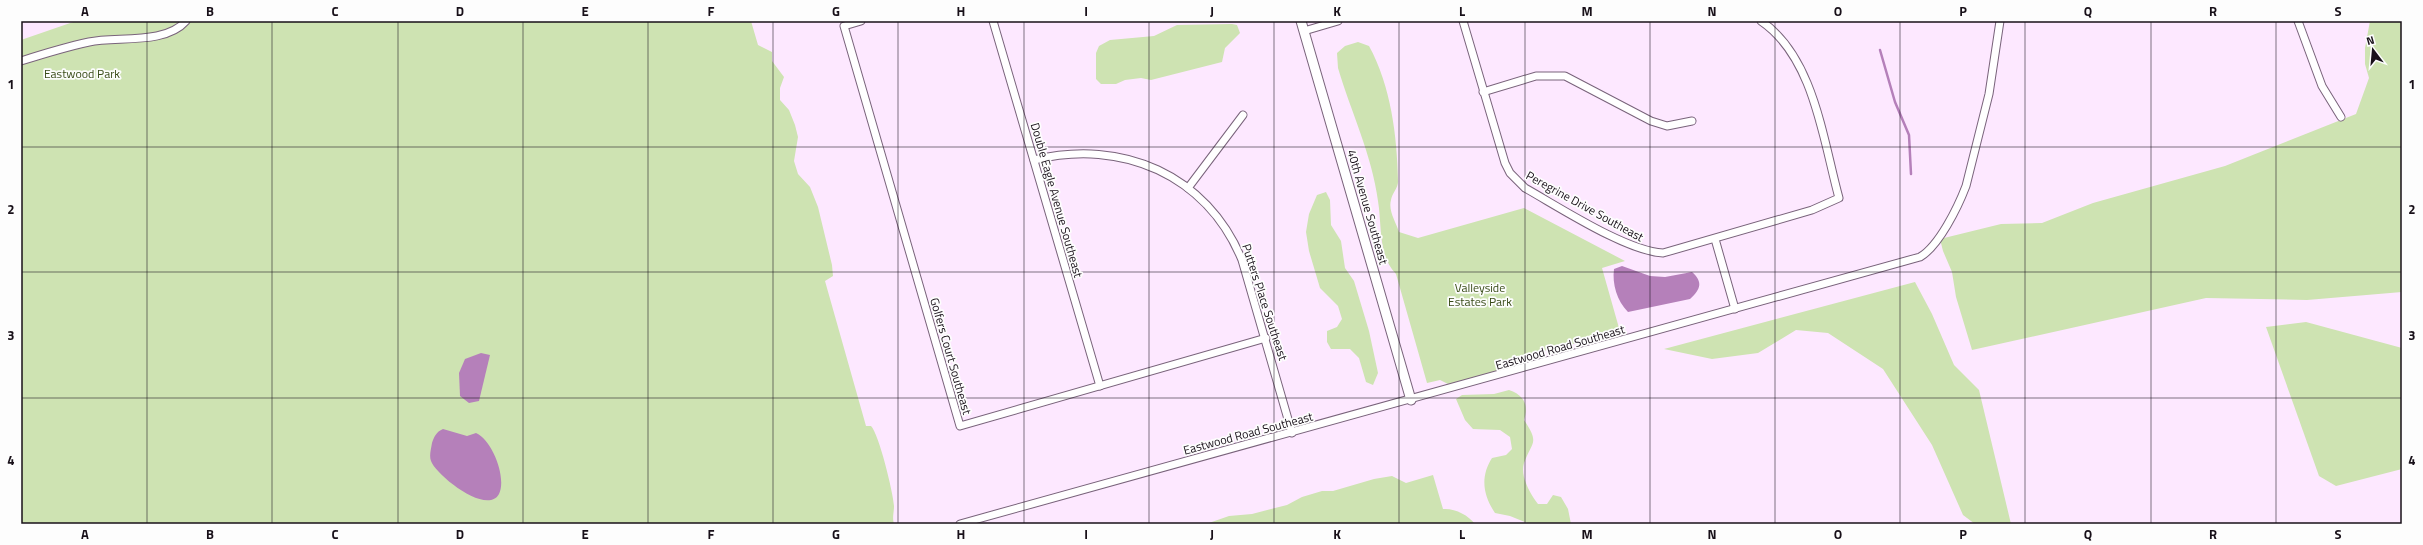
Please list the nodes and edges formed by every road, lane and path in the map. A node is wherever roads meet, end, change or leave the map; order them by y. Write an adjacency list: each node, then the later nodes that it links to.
1 (186, 21): 11 (street)
2 (861, 21): 21 (street, Golfers Court Southeast)
3 (993, 21): 16 (street, Double Eagle Avenue Southeast)
4 (1301, 21): 10 (street, 40th Avenue Southeast)
5 (1338, 21): 10 (street)
6 (1463, 21): 12 (street, Peregrine Drive Southeast)
7 (1761, 21): 18 (street, Peregrine Drive Southeast)
8 (2000, 21): 19 (street, Eastwood Road Southeast)
9 (2298, 21): 14 (street)
10 (1304, 31): 22 (street, 40th Avenue Southeast)
11 (21, 61)
12 (1483, 92): 15 (street); 18 (street, Peregrine Drive Southeast)
13 (1243, 115): 17 (street)
14 (2341, 117)
15 (1692, 121)
16 (1034, 160): 17 (street, Putters Place Southeast); 21 (street, Double Eagle Avenue Southeast)
17 (1188, 188): 20 (street, Putters Place Southeast)
18 (1715, 239): 19 (street)
19 (1735, 309): 22 (street, Eastwood Road Southeast)
20 (1266, 338): 21 (street, Golfers Court Southeast); 23 (street, Putters Place Southeast)
21 (1100, 386)
22 (1411, 400): 23 (street, Eastwood Road Southeast)
23 (1292, 432): 24 (street, Eastwood Road Southeast)
24 (960, 524)

